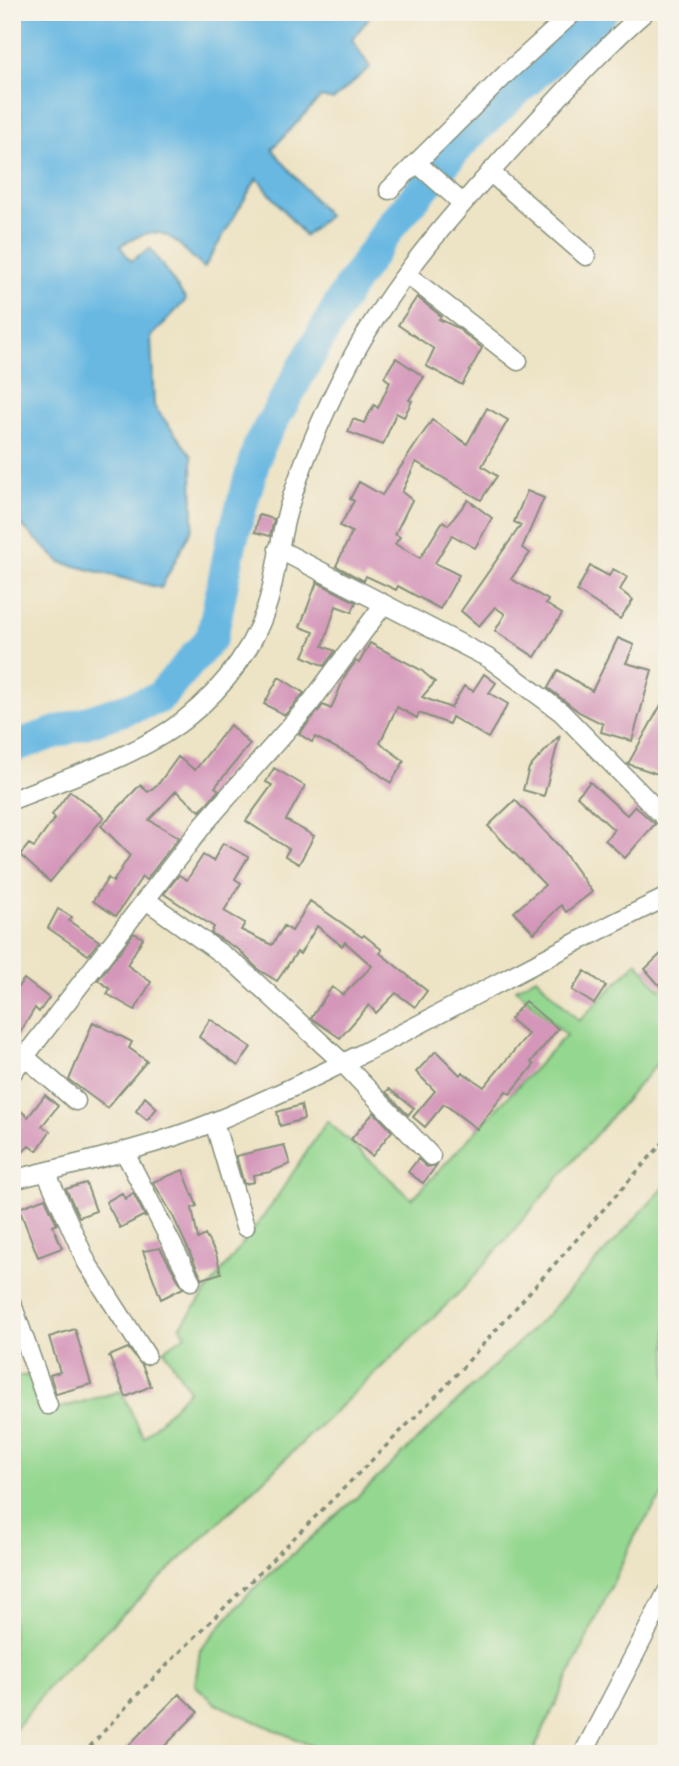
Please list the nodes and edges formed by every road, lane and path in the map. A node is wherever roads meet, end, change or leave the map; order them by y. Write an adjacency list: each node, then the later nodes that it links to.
1 (574, 12): 3 (street)
2 (645, 12): 4 (street)
3 (424, 168): 5 (street); 6 (street)
4 (490, 172): 6 (street); 7 (street)
5 (389, 190)
6 (463, 203): 8 (street)
7 (586, 256)
8 (406, 274): 9 (street); 10 (street)
9 (518, 361)
10 (278, 549): 11 (street); 12 (street)
11 (384, 604): 13 (street); 15 (street)
12 (12, 800)
13 (667, 820)
14 (667, 898): 17 (street)
15 (146, 900): 16 (street); 17 (street)
16 (25, 1057): 18 (street); 19 (street)
17 (343, 1063): 20 (street); 23 (street)
18 (12, 1073)
19 (76, 1101)
20 (214, 1122): 22 (street); 26 (street)
21 (667, 1138): 32 (path)
22 (124, 1151): 24 (street); 27 (street)
23 (431, 1156)
24 (46, 1171): 25 (street); 29 (street)
25 (12, 1180)
26 (245, 1227)
27 (191, 1281)
28 (12, 1304): 30 (street)
29 (146, 1356)
30 (48, 1405)
31 (667, 1592): 33 (street)
32 (83, 1754)
33 (583, 1754)

